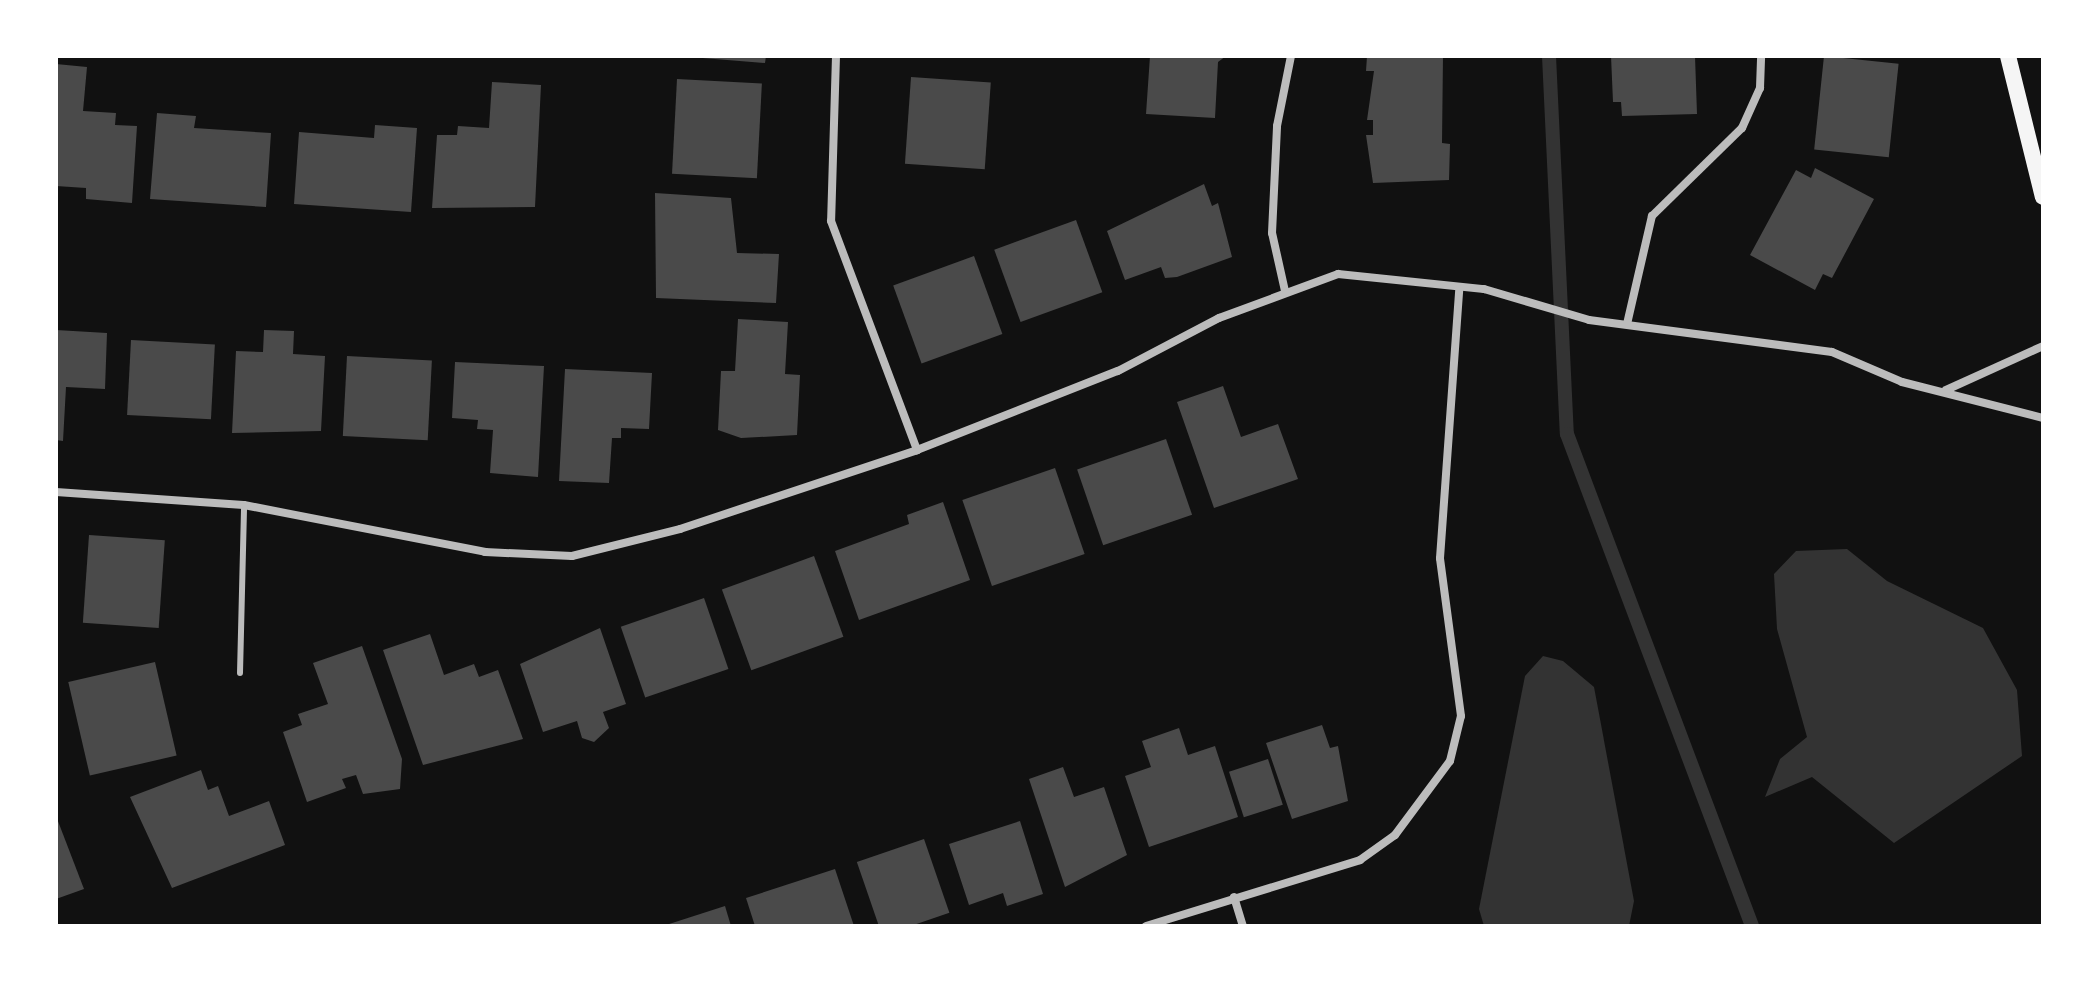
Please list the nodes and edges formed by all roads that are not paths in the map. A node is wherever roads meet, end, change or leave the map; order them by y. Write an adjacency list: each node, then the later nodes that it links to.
1 (836, 56): 14 (street)
2 (1291, 56): 9 (street)
3 (1761, 56): 10 (street)
4 (2008, 56): 5 (main road)
5 (2027, 144): 6 (main road); 7 (main road)
6 (2043, 166)
7 (2043, 197)
8 (1459, 290): 9 (street); 10 (street); 18 (street)
9 (1285, 291): 14 (street)
10 (1627, 324): 12 (street)
11 (2043, 346): 12 (street)
12 (1945, 390): 13 (street)
13 (2043, 418)
14 (917, 450): 16 (street)
15 (56, 492): 16 (street)
16 (244, 505): 17 (lane)
17 (240, 673)
18 (1234, 897): 19 (street); 20 (street)
19 (1146, 926)
20 (1243, 926)

